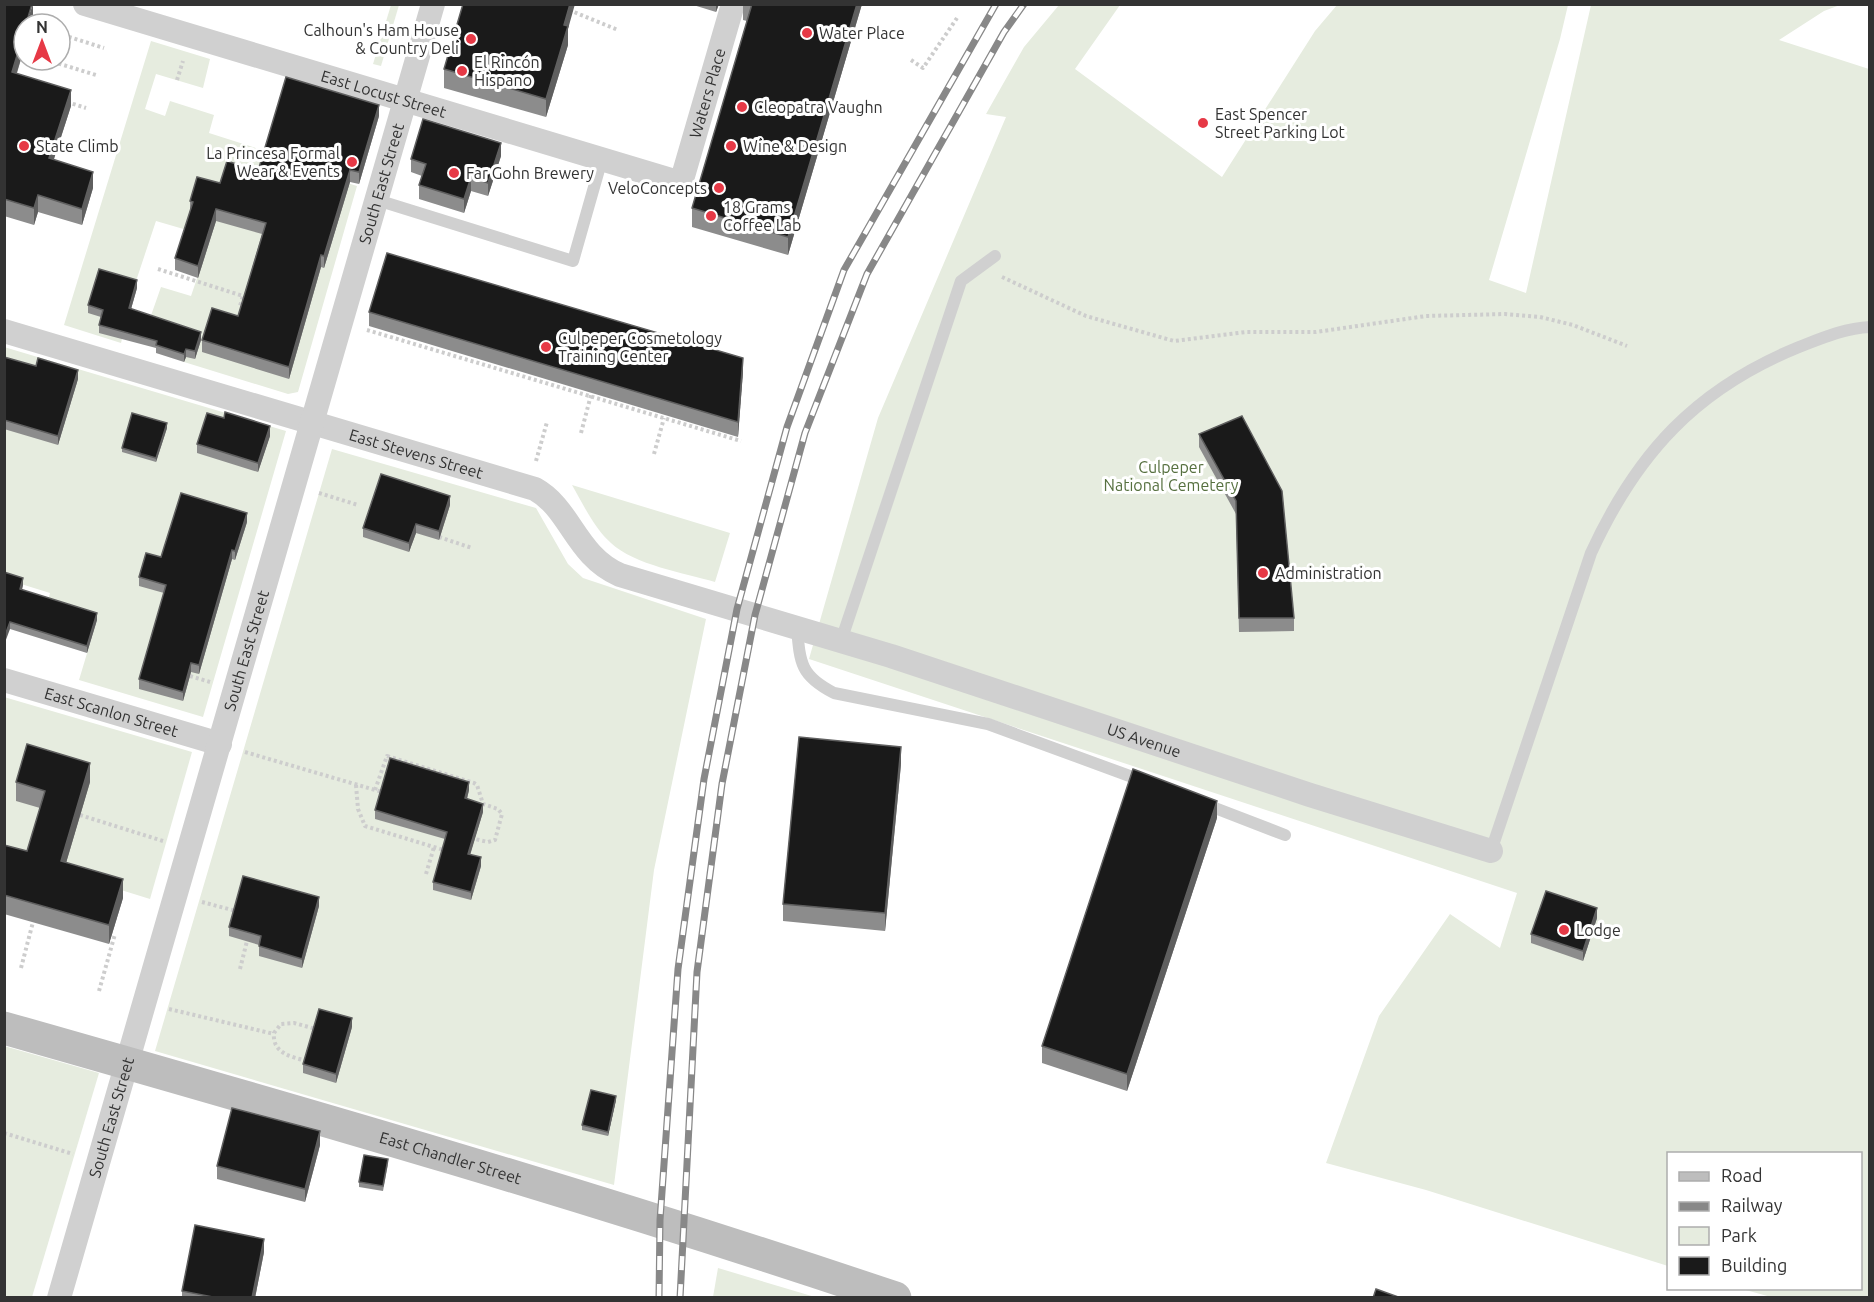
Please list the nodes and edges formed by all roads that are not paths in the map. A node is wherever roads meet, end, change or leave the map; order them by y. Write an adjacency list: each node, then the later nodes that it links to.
1 (85, 4): 4 (street, East Locust Street)
2 (433, 4): 4 (street, South East Street)
3 (733, 4): 6 (street, Waters Place)
4 (406, 100): 5 (street, East Locust Street); 7 (street, South East Street)
5 (602, 159): 6 (street, East Locust Street); 7 (lane)
6 (681, 183)
7 (377, 200): 11 (street, South East Street)
8 (995, 256): 13 (lane)
9 (1869, 327): 19 (lane)
10 (4, 331): 11 (street, East Stevens Street)
11 (313, 423): 12 (street, East Stevens Street); 15 (street, South East Street)
12 (797, 628): 13 (street, US Avenue); 16 (lane)
13 (841, 641): 19 (street, US Avenue)
14 (4, 680): 15 (street, East Scanlon Street)
15 (229, 747): 21 (street, South East Street)
16 (1154, 785)
17 (1187, 798): 18 (lane)
18 (1285, 835)
19 (1491, 851)
20 (4, 1028): 21 (street, East Chandler Street)
21 (128, 1063): 22 (street, South East Street); 23 (street, East Chandler Street)
22 (59, 1298)
23 (895, 1298)

